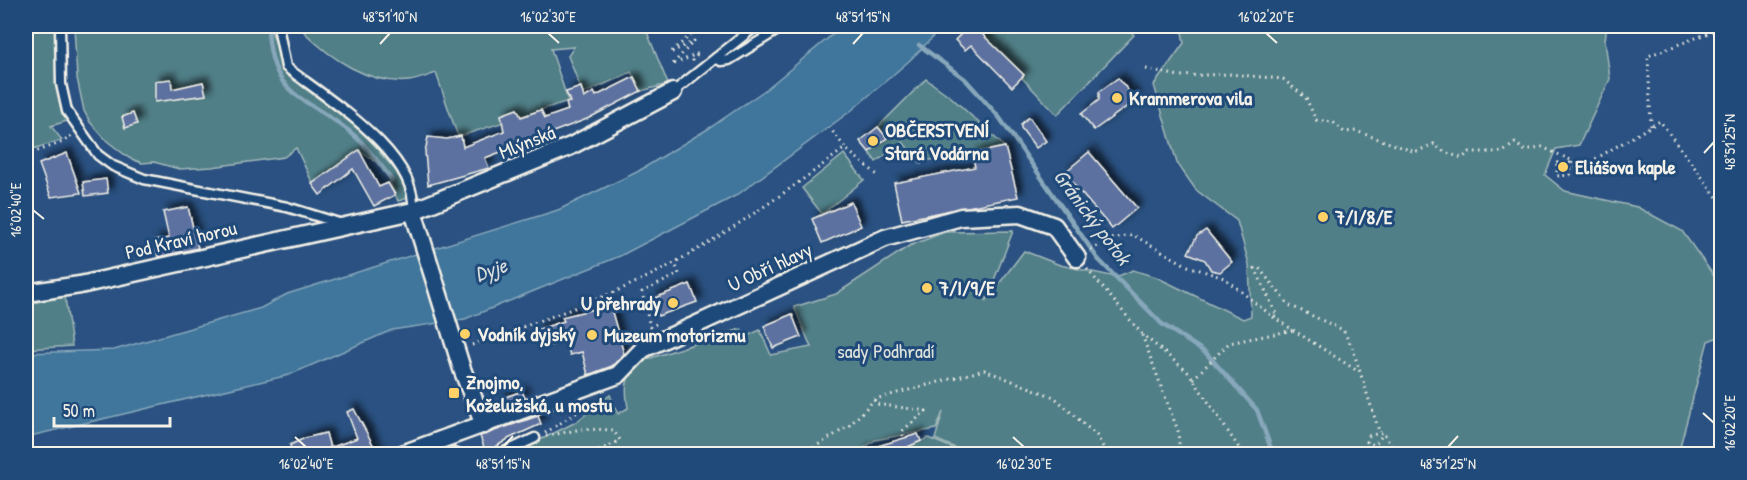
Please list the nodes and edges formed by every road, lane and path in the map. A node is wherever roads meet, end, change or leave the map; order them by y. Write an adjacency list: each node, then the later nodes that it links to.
1 (60, 26): 13 (lane)
2 (278, 26): 20 (lane)
3 (701, 26): 8 (path)
4 (756, 26): 7 (lane)
5 (784, 26): 7 (lane)
6 (1722, 28): 11 (path)
7 (716, 57): 10 (lane)
8 (691, 61)
9 (1146, 69): 16 (path)
10 (673, 92): 20 (street, Mlýnská)
11 (1651, 126): 16 (path); 19 (path)
12 (829, 127): 14 (path)
13 (78, 130): 15 (path); 21 (lane)
14 (845, 148): 18 (path); 23 (path)
15 (26, 155)
16 (1576, 167): 17 (path)
17 (1569, 169): 17 (path)
18 (880, 177)
19 (1722, 204)
20 (413, 210): 21 (street, Mlýnská); 29 (street)
21 (346, 226): 24 (street, Pod Kraví horou)
22 (1080, 256): 25 (path); 28 (path); 34 (street, U Obří hlavy)
23 (675, 262): 26 (path); 29 (path)
24 (26, 292)
25 (1272, 316): 27 (path); 30 (path)
26 (661, 322)
27 (1294, 330): 30 (path); 31 (path)
28 (1142, 334): 31 (path); 46 (path)
29 (454, 346): 34 (street)
30 (1360, 373): 35 (path)
31 (1194, 379): 47 (path)
32 (597, 400): 38 (path)
33 (874, 400): 36 (path); 44 (path); 45 (path)
34 (484, 425): 39 (street, U Obří hlavy)
35 (1379, 431)
36 (903, 436)
37 (1382, 437): 48 (path)
38 (536, 438): 42 (lane); 43 (path)
39 (419, 451): 40 (street, U Obří hlavy); 41 (lane)
40 (402, 454)
41 (457, 454)
42 (501, 454)
43 (593, 454)
44 (802, 454)
45 (1107, 454)
46 (1180, 454)
47 (1243, 454)
48 (1396, 454)

